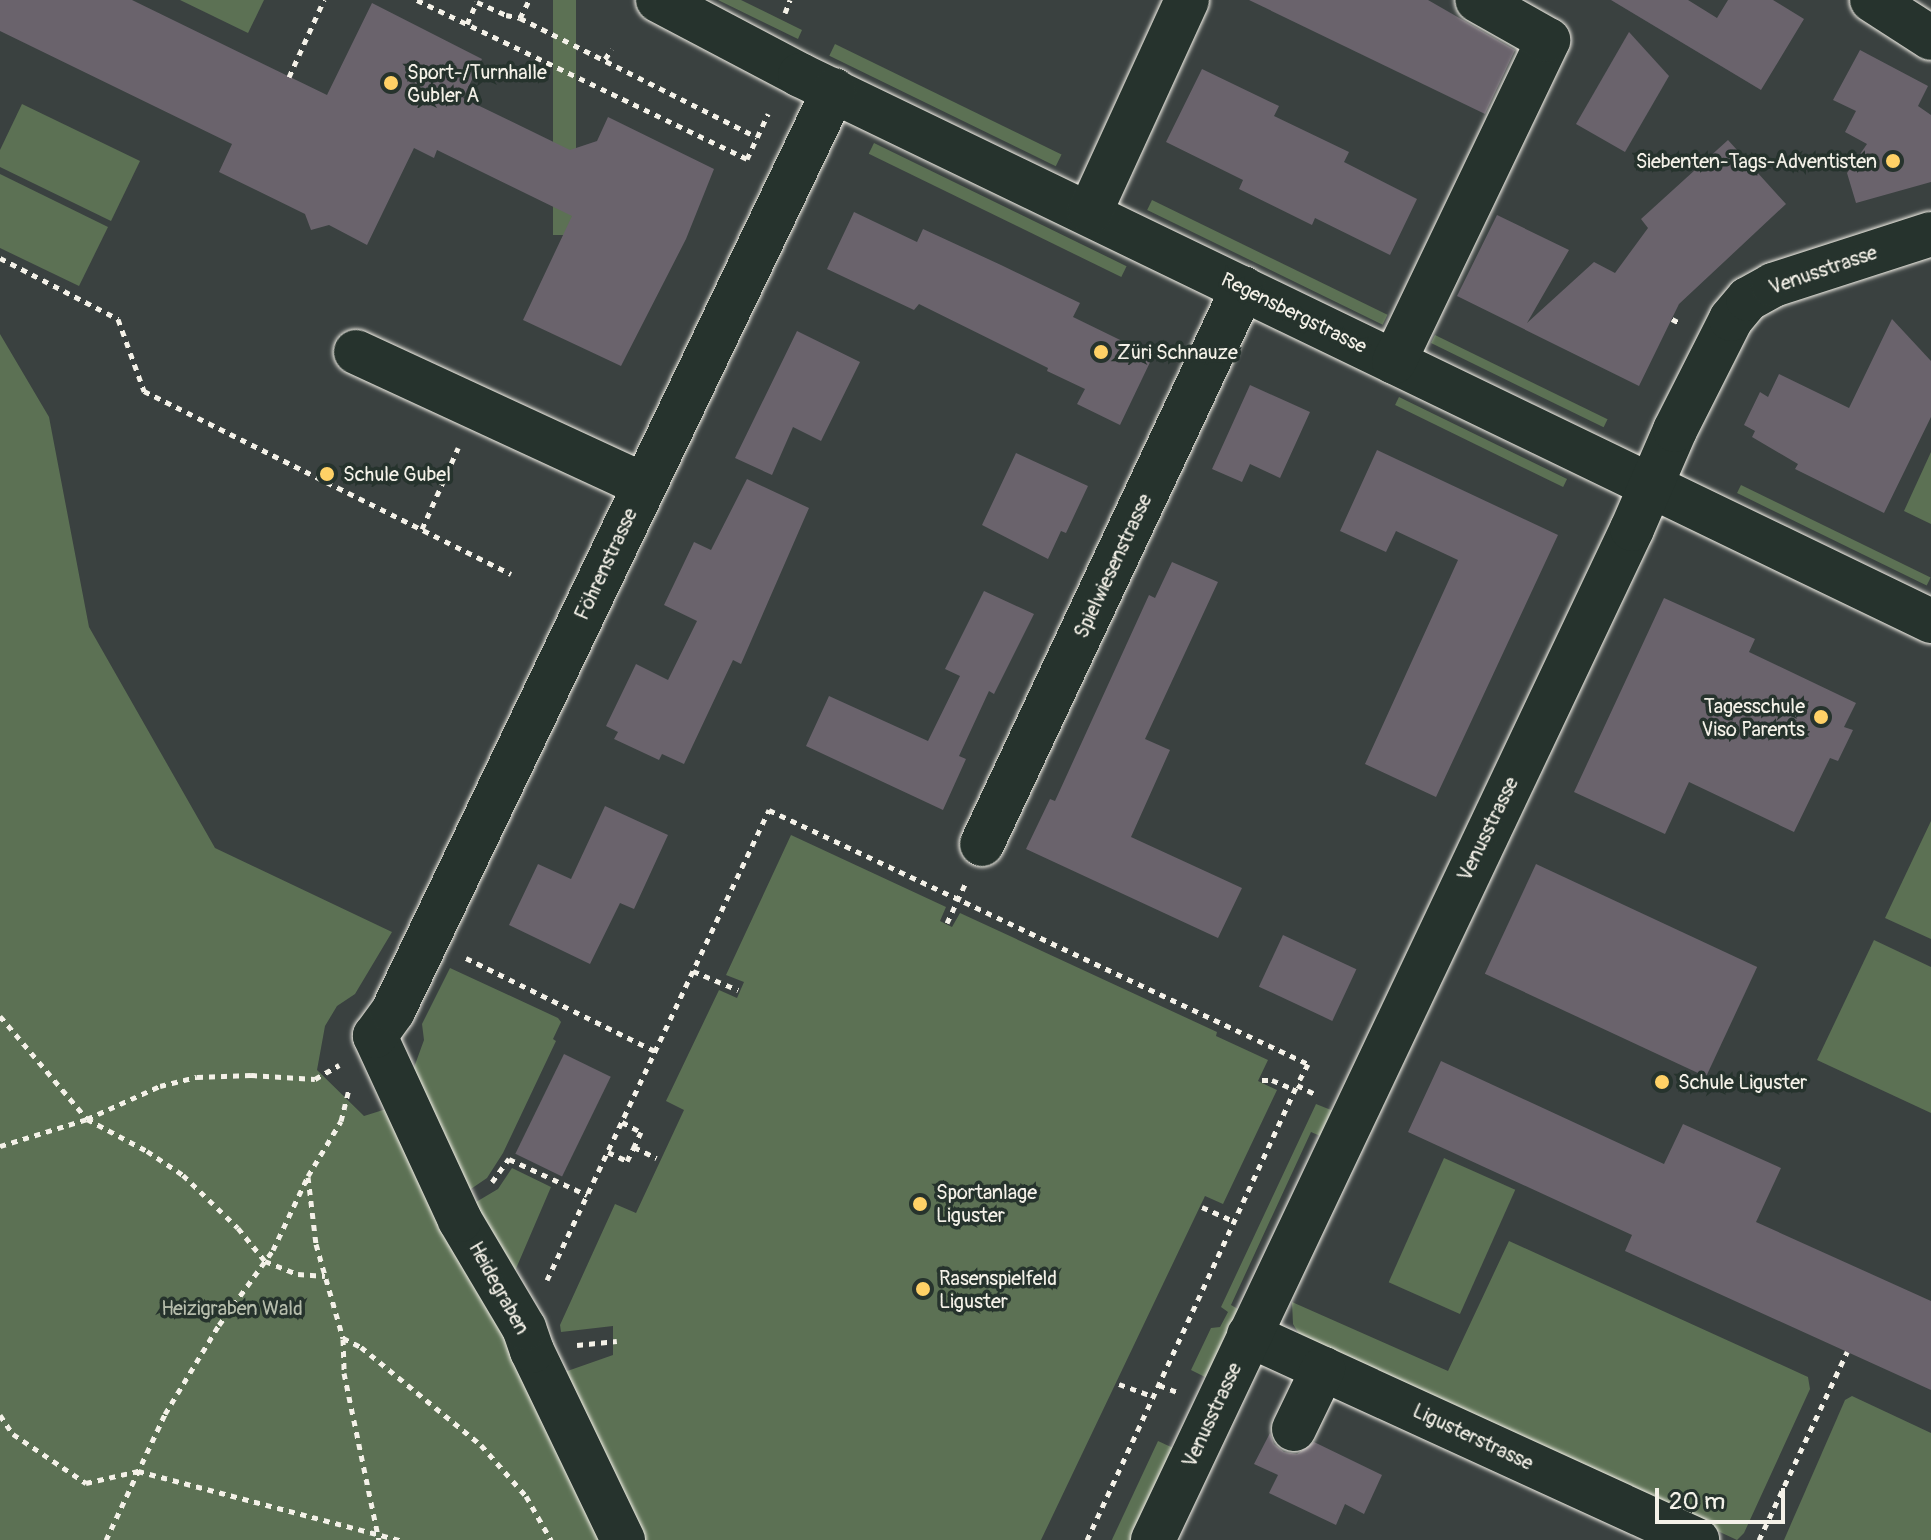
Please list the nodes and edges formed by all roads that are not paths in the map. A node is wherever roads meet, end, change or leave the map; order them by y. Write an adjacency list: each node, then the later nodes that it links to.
1 (658, 0): 6 (street, Regensbergstrasse)
2 (1187, 0): 7 (street)
3 (1477, 0): 11 (street)
4 (1882, 3): 5 (street)
5 (1931, 38)
6 (834, 90): 7 (street, Regensbergstrasse); 12 (street, Föhrenstrasse)
7 (1090, 212): 9 (street, Regensbergstrasse)
8 (1931, 234): 13 (street, Venusstrasse)
9 (1243, 288): 11 (street, Regensbergstrasse); 15 (street, Spielwiesenstrasse)
10 (356, 352): 12 (street)
11 (1394, 362): 13 (street, Regensbergstrasse)
12 (644, 485): 16 (street, Föhrenstrasse)
13 (1650, 485): 14 (street, Regensbergstrasse); 17 (street, Venusstrasse)
14 (1931, 621)
15 (982, 844)
16 (360, 1050): 20 (street, Heidegraben)
17 (1249, 1335): 18 (street, Ligusterstrasse); 21 (street, Venusstrasse)
18 (1323, 1369): 19 (street); 22 (street, Ligusterstrasse)
19 (1294, 1429)
20 (623, 1540)
21 (1153, 1540)
22 (1697, 1540)

